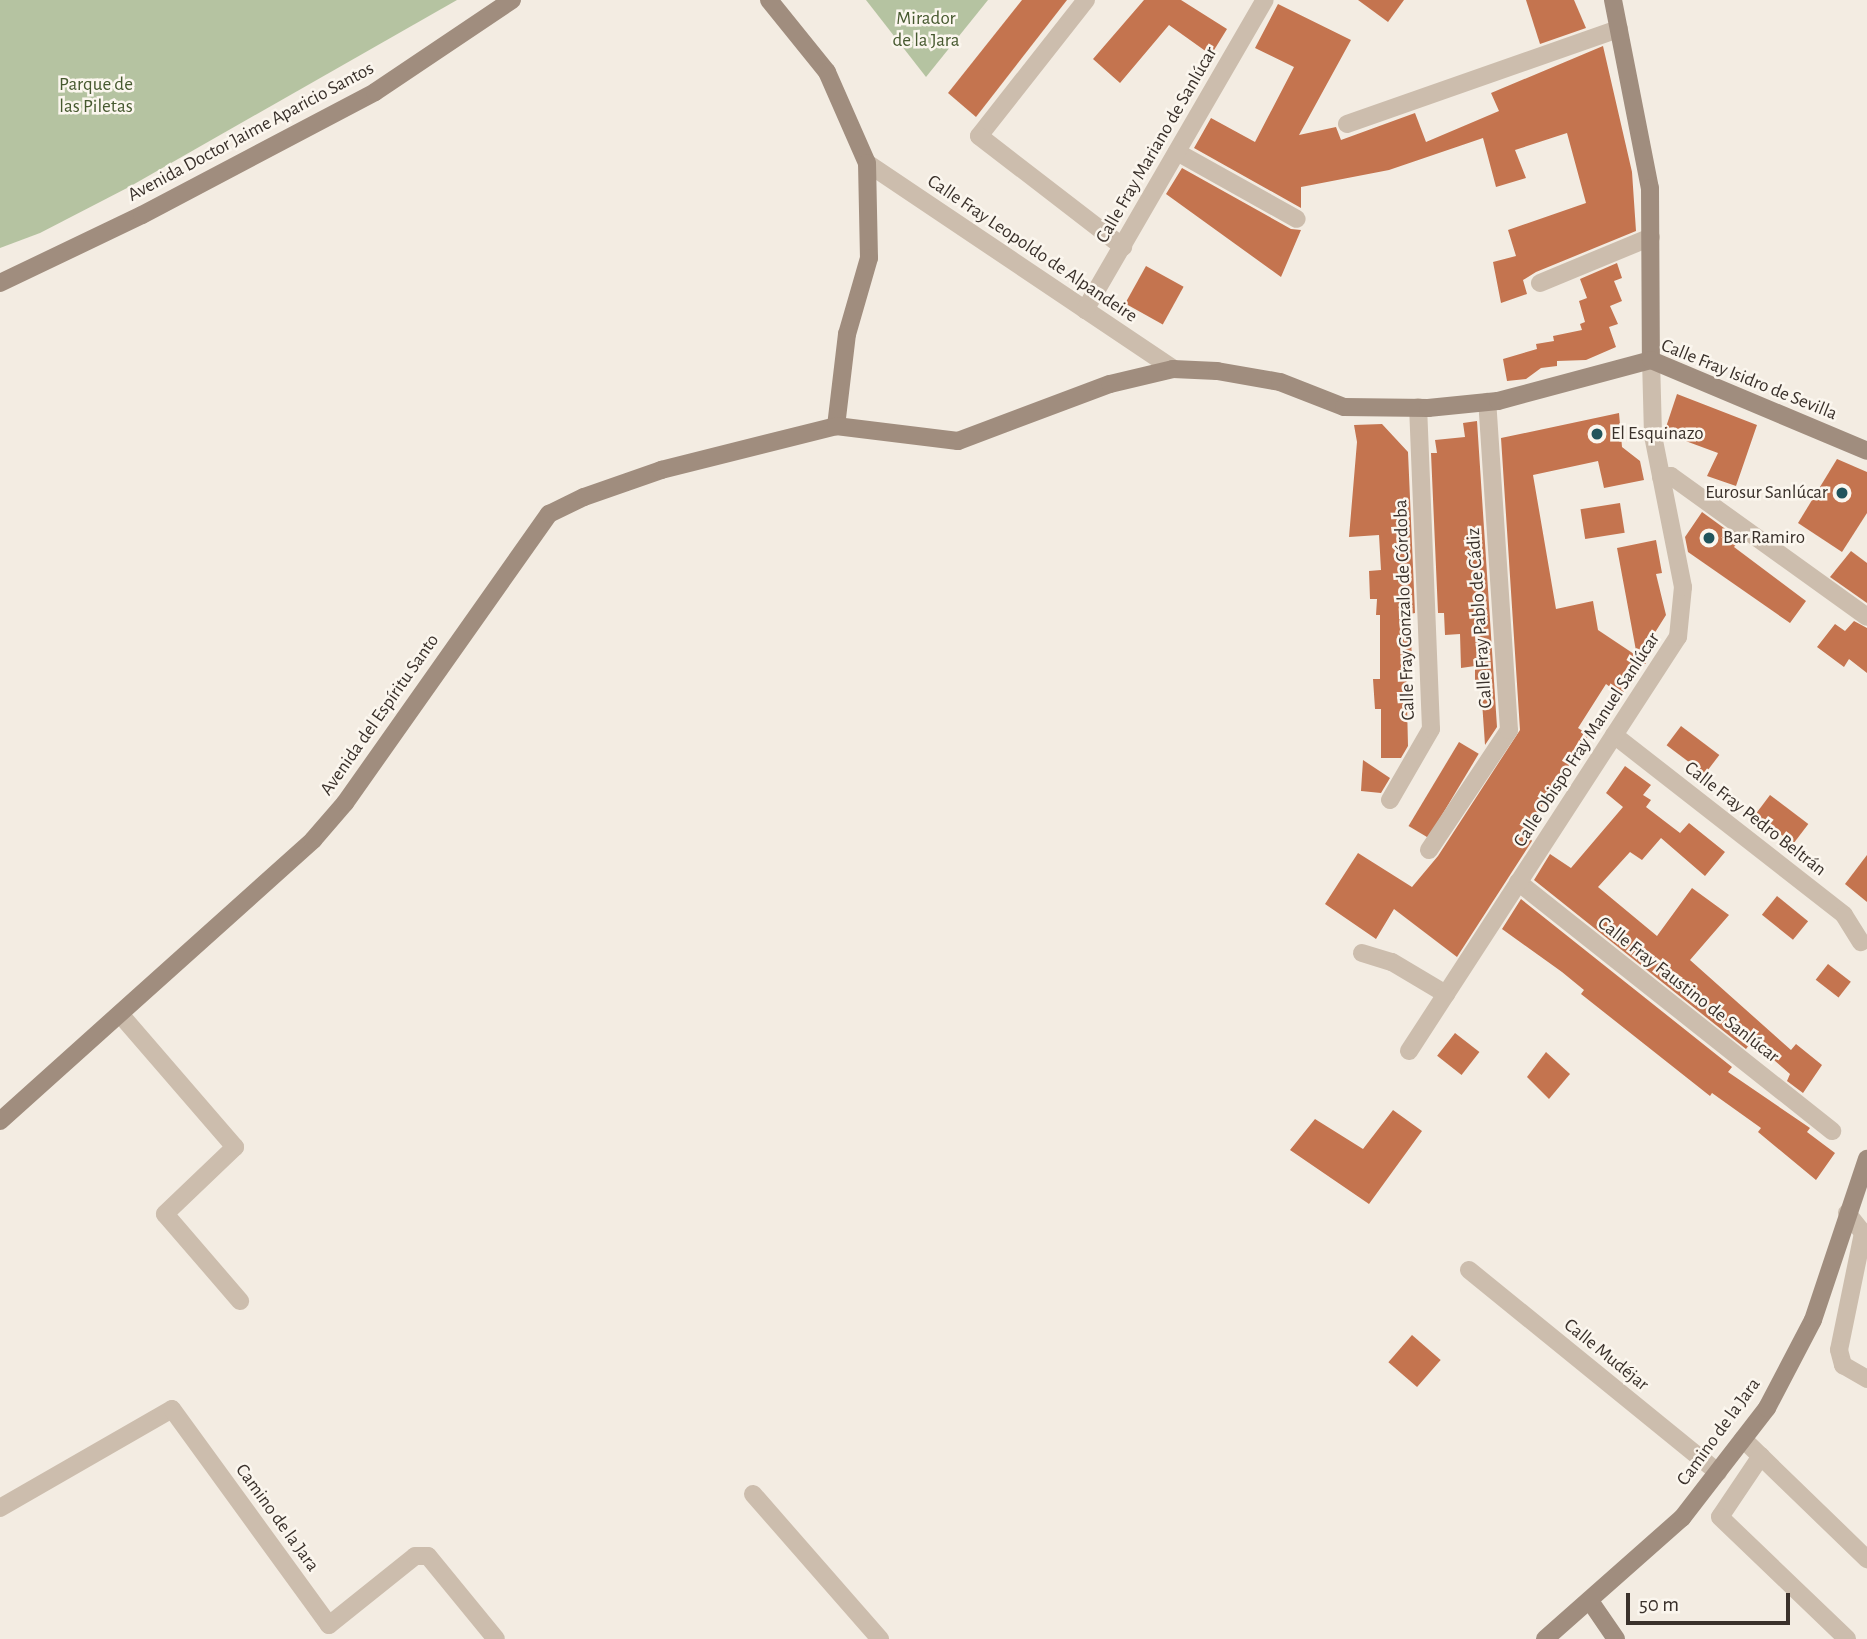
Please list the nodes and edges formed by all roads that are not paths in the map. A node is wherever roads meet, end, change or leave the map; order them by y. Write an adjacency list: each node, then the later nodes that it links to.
1 (512, 0): 13 (street, Avenida Doctor Jaime Aparicio Santos)
2 (769, 0): 9 (street)
3 (1086, 0): 12 (street)
4 (1265, 0): 8 (street, Calle Fray Mariano de Sanlúcar)
5 (1613, 0): 6 (street)
6 (1619, 29): 7 (street); 11 (street)
7 (1347, 124)
8 (1177, 152): 10 (street); 12 (street, Calle Fray Mariano de Sanlúcar)
9 (867, 163): 15 (street, Calle Fray Leopoldo de Alpandeire); 20 (street)
10 (1297, 219)
11 (1651, 237): 14 (street); 16 (street)
12 (1124, 247): 15 (street, Calle Fray Mariano de Sanlúcar)
13 (0, 283)
14 (1540, 283)
15 (1085, 310): 17 (street, Calle Fray Leopoldo de Alpandeire)
16 (1651, 360): 18 (street, Calle Fray Isidro de Sevilla); 21 (street, Calle Fray Isidro de Sevilla); 22 (street, Calle Obispo Fray Manuel Sanlúcar)
17 (1172, 369): 19 (street, Calle Fray Isidro de Sevilla); 20 (street, Calle Fray Isidro de Sevilla)
18 (1487, 402): 19 (street, Calle Fray Isidro de Sevilla); 26 (street, Calle Fray Pablo de Cádiz)
19 (1418, 407): 25 (street, Calle Fray Gonzalo de Córdoba)
20 (836, 426): 31 (street, Avenida del Espíritu Santo)
21 (1867, 451)
22 (1661, 477): 23 (street); 24 (street, Calle Obispo Fray Manuel Sanlúcar)
23 (1867, 617)
24 (1614, 735): 27 (street, Calle Obispo Fray Manuel Sanlúcar); 28 (street, Calle Fray Pedro Beltrán)
25 (1390, 800)
26 (1429, 849)
27 (1518, 883): 30 (street, Calle Obispo Fray Manuel Sanlúcar); 34 (street, Calle Fray Faustino de Sanlúcar)
28 (1861, 942)
29 (1362, 953): 30 (street)
30 (1446, 994): 32 (street, Calle Obispo Fray Manuel Sanlúcar)
31 (120, 1014): 33 (street, Avenida del Espíritu Santo); 38 (street)
32 (1409, 1051)
33 (0, 1121)
34 (1832, 1131)
35 (1867, 1159): 36 (street, Camino de la Jara)
36 (1847, 1213): 39 (street); 40 (street, Camino de la Jara)
37 (1469, 1270): 42 (street, Calle Mudéjar)
38 (240, 1301)
39 (1867, 1379)
40 (1743, 1439): 41 (street); 42 (street, Camino de la Jara)
41 (1761, 1456): 45 (street); 51 (street)
42 (1718, 1472): 46 (street, Camino de la Jara)
43 (752, 1494): 48 (street)
44 (0, 1507): 47 (street, Camino de la Jara)
45 (1867, 1559)
46 (1590, 1601): 49 (street, Camino de la Jara); 50 (street)
47 (496, 1639)
48 (880, 1639)
49 (1545, 1639)
50 (1616, 1639)
51 (1847, 1639)

